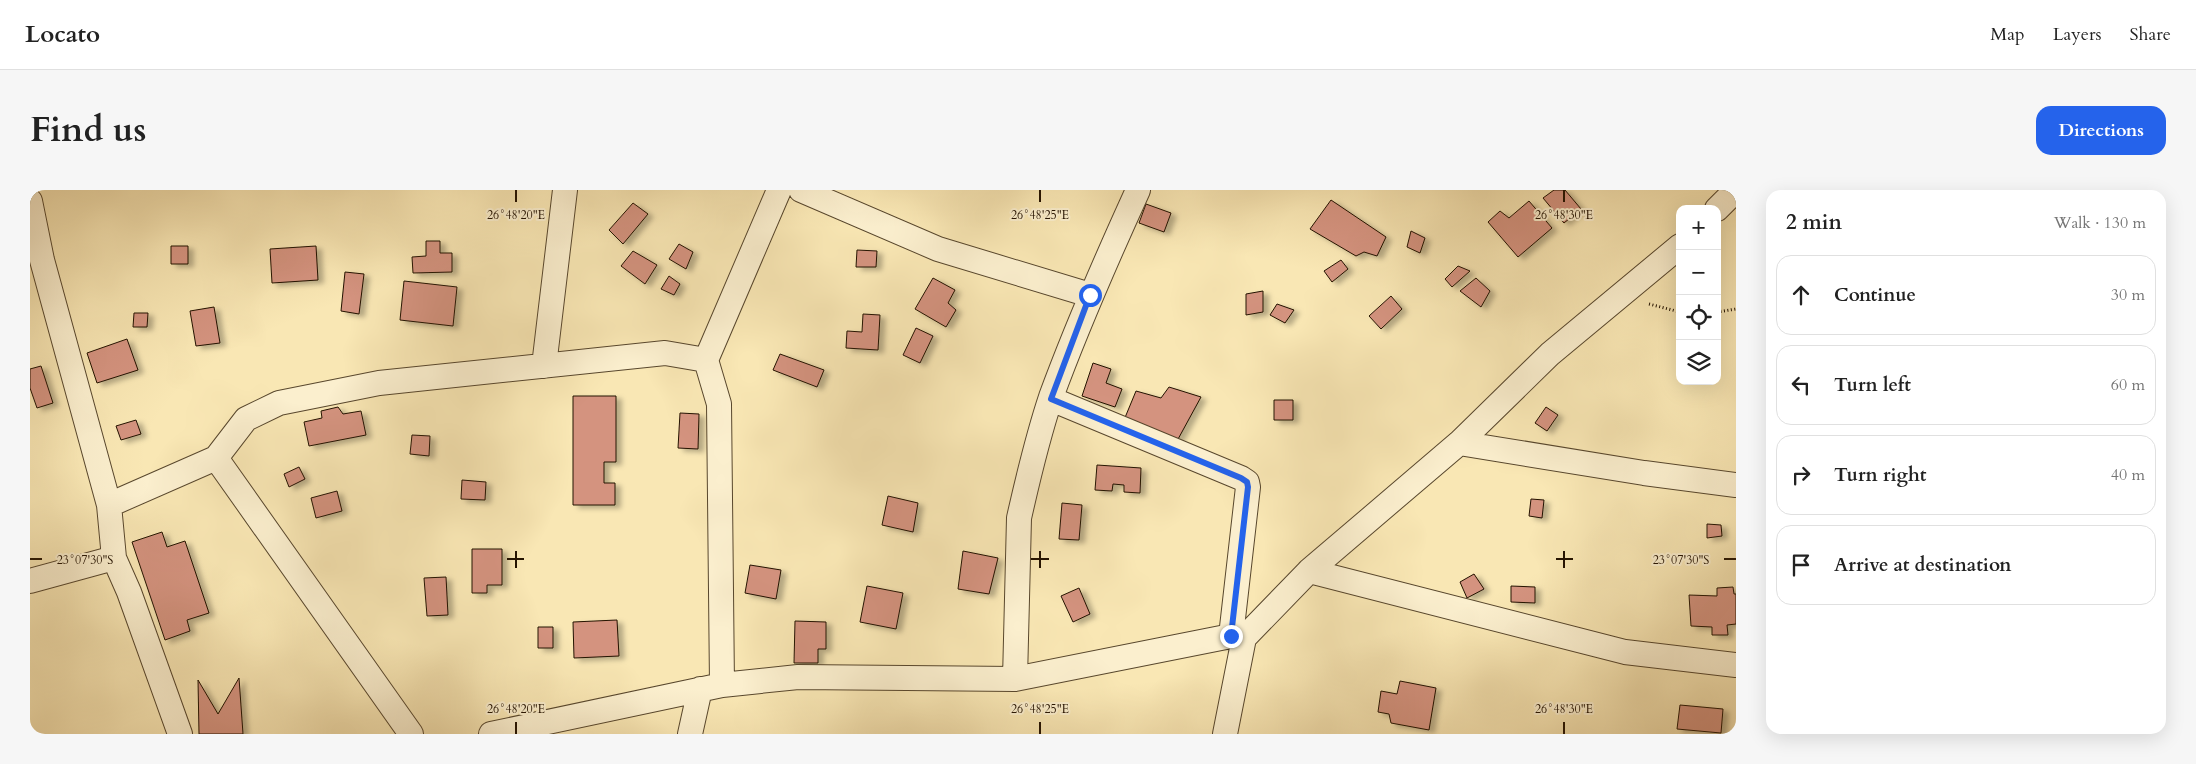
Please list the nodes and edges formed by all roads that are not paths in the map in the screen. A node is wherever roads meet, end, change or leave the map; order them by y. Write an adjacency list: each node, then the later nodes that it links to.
1 (566, 190): 11 (street)
2 (779, 190): 10 (street)
3 (801, 190): 9 (street)
4 (1138, 190): 9 (street)
5 (1736, 190): 7 (street)
6 (30, 201): 16 (street)
7 (1721, 205)
8 (1676, 249): 13 (street)
9 (1090, 295): 12 (street)
10 (706, 360): 11 (street); 23 (street)
11 (544, 366): 14 (street)
12 (1051, 399): 20 (street); 22 (street)
13 (1459, 443): 15 (street); 18 (street)
14 (216, 458): 16 (street); 25 (street)
15 (1736, 484)
16 (109, 504): 17 (street)
17 (114, 558): 19 (street); 24 (street)
18 (1309, 571): 20 (street); 21 (street)
19 (30, 581)
20 (1237, 637): 22 (street); 28 (street)
21 (1736, 665)
22 (1014, 679): 23 (street)
23 (711, 687): 26 (street); 27 (street)
24 (180, 734)
25 (411, 734)
26 (491, 734)
27 (690, 734)
28 (1225, 734)

